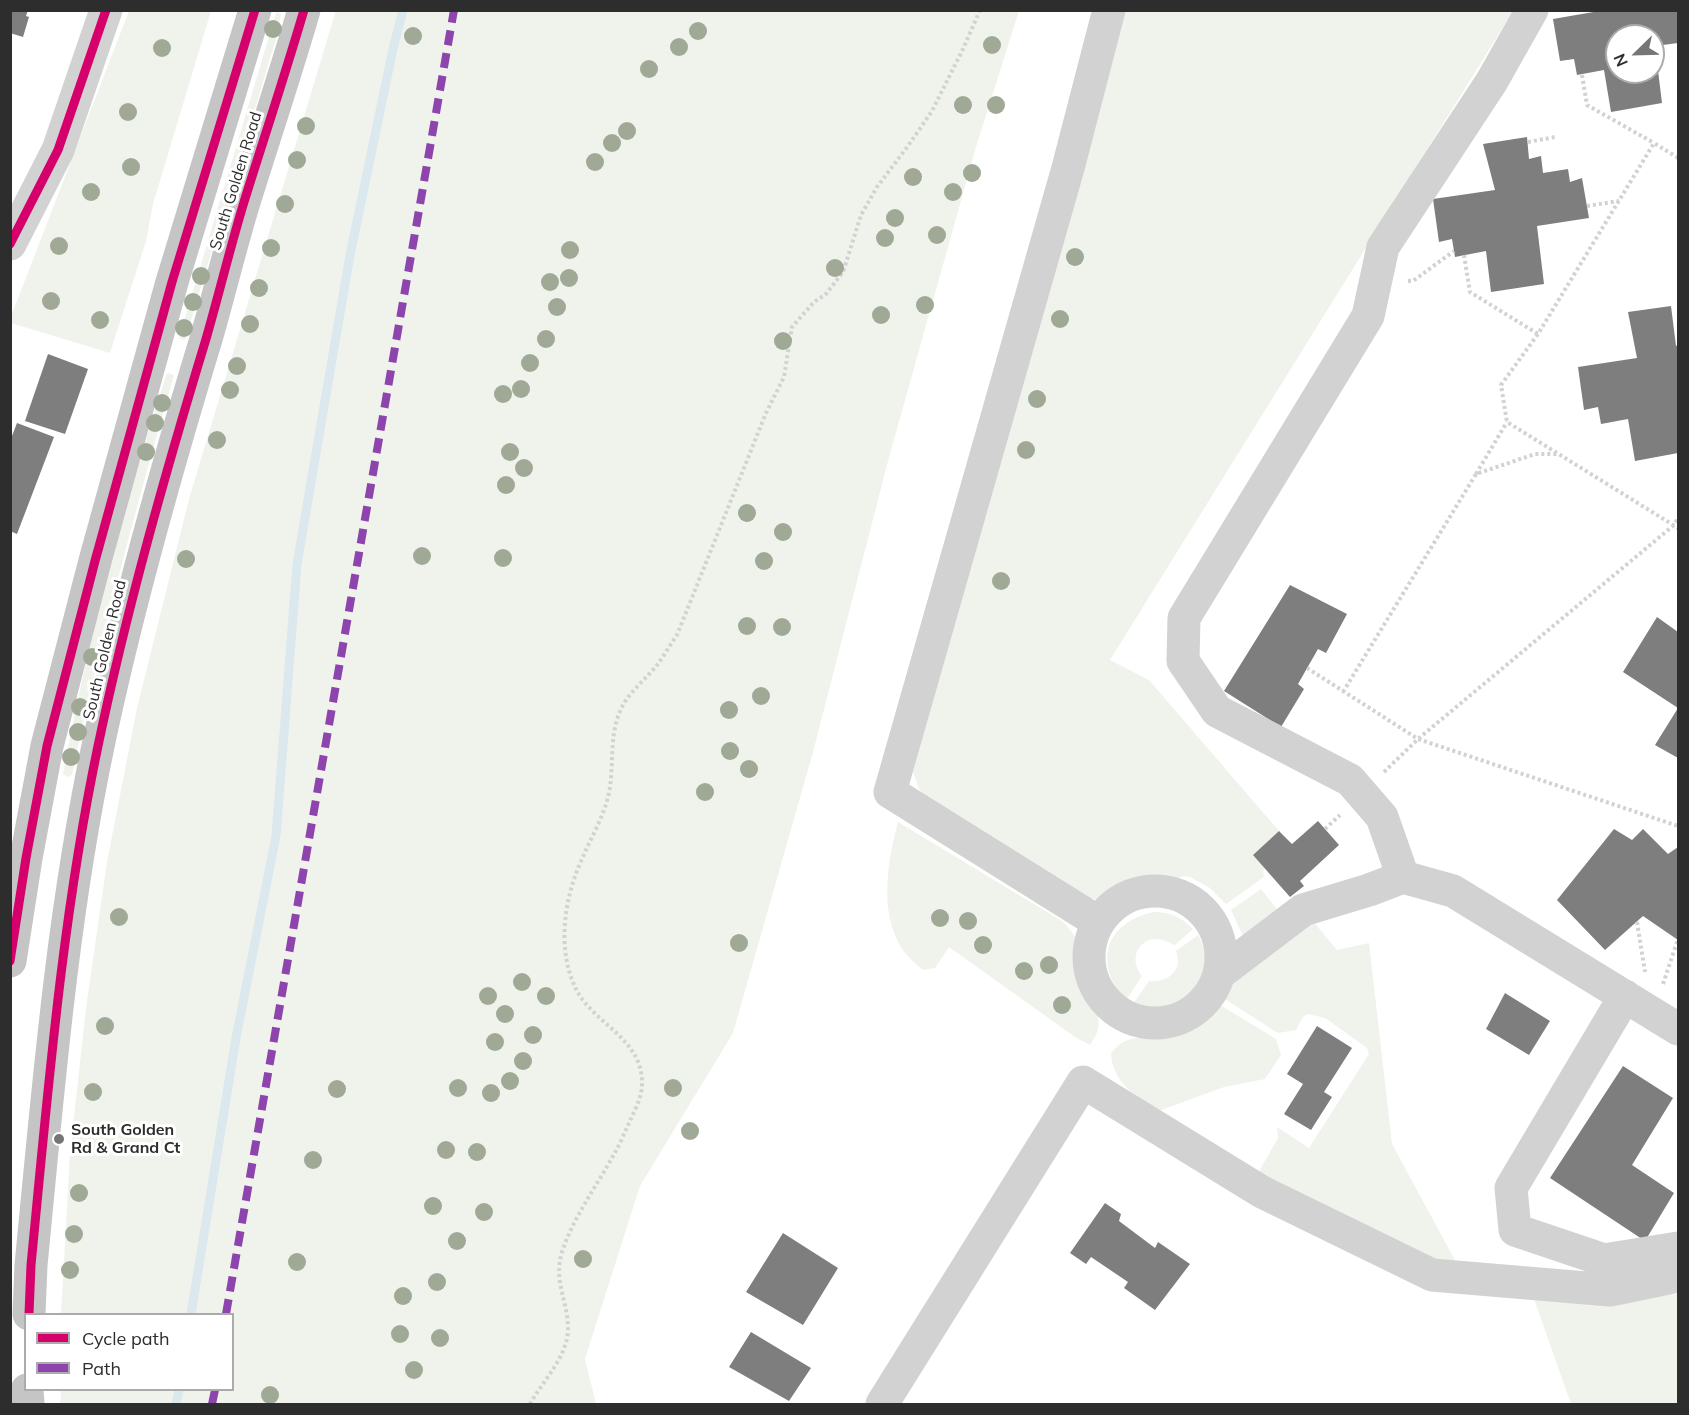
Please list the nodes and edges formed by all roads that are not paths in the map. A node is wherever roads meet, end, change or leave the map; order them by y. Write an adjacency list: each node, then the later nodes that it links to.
1 (106, 10): 6 (street)
2 (255, 10): 7 (main road, South Golden Road)
3 (304, 10): 9 (main road, South Golden Road)
4 (1109, 10): 10 (street)
5 (1532, 10): 8 (street)
6 (10, 244)
7 (18, 855): 9 (main road); 11 (main road, South Golden Road)
8 (1403, 877): 12 (street); 13 (street)
9 (73, 878): 16 (main road, South Golden Road)
10 (1098, 922): 12 (street); 12 (street)
11 (10, 961)
12 (1220, 973)
13 (1625, 996): 14 (street); 15 (street)
14 (1665, 1021)
15 (1678, 1248)
16 (21, 1265): 18 (main road, South Golden Road)
17 (1678, 1276): 19 (street)
18 (29, 1313)
19 (882, 1404)

